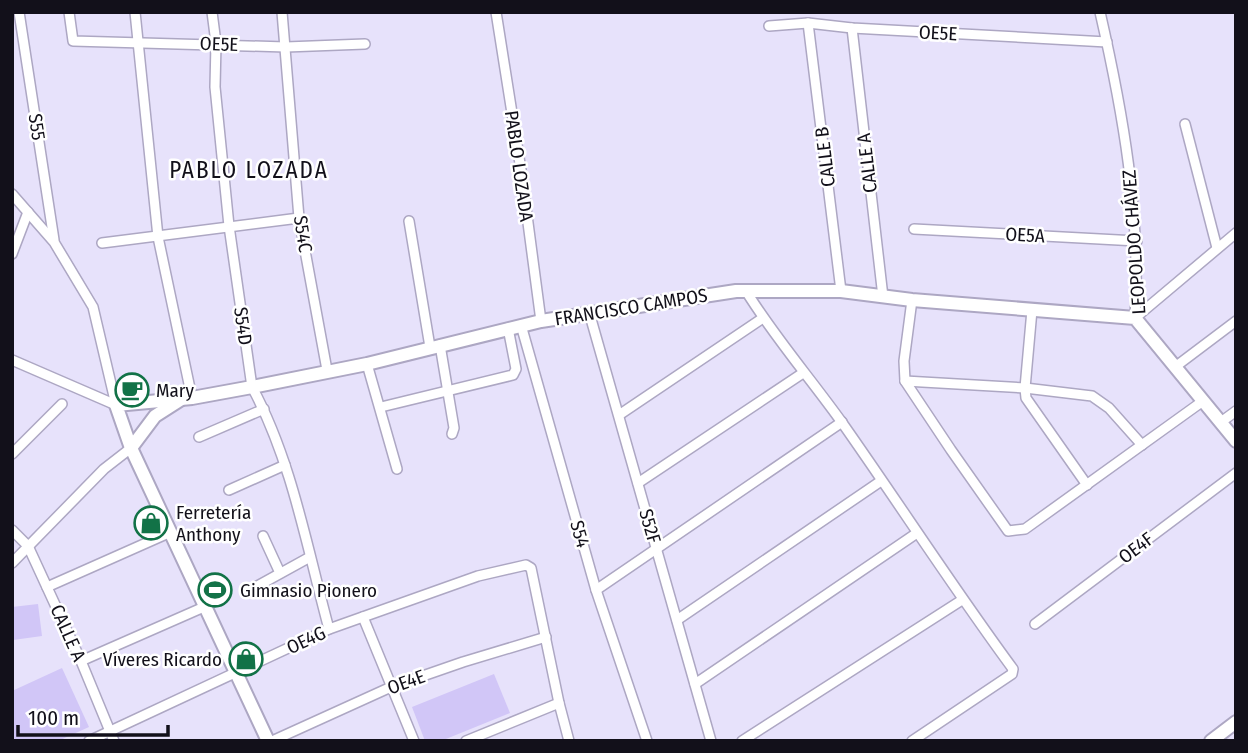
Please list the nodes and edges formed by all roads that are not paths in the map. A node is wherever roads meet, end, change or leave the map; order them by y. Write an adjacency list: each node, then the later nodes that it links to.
1 (19, 12): 26 (street, S55)
2 (69, 12): 12 (street, OE5E)
3 (135, 12): 12 (street)
4 (212, 12): 13 (street, S54D)
5 (282, 12): 15 (street, S54C)
6 (496, 12): 38 (street, PABLO LOZADA)
7 (1100, 12): 11 (street, LEOPOLDO CHÁVEZ)
8 (808, 23): 9 (street, OE5E); 10 (street, OE5E); 31 (street, CALLE B)
9 (769, 26)
10 (852, 28): 11 (street, OE5E); 32 (street, CALLE A)
11 (1107, 42): 25 (street, LEOPOLDO CHÁVEZ)
12 (138, 43): 13 (street, OE5E); 24 (street)
13 (216, 43): 15 (street, OE5E); 21 (street, S54D)
14 (365, 44): 15 (street, OE5E)
15 (286, 47): 19 (street, S54C)
16 (1185, 124): 28 (street)
17 (12, 194): 18 (street)
18 (28, 212): 26 (street); 29 (street)
19 (299, 218): 21 (street); 45 (street, S54C)
20 (409, 221): 41 (street)
21 (229, 226): 24 (street); 48 (street, S54D)
22 (914, 229): 25 (street, OE5A)
23 (1236, 233): 28 (street)
24 (158, 237): 27 (street); 51 (street)
25 (1137, 241): 36 (street, LEOPOLDO CHÁVEZ)
26 (54, 242): 54 (street)
27 (102, 243)
28 (1217, 248): 36 (street)
29 (12, 254)
30 (746, 291): 31 (street, FRANCISCO CAMPOS); 35 (street, FRANCISCO CAMPOS); 37 (street)
31 (841, 291): 32 (street, FRANCISCO CAMPOS)
32 (883, 297): 33 (street, FRANCISCO CAMPOS)
33 (912, 300): 34 (street, FRANCISCO CAMPOS); 47 (street)
34 (1032, 310): 36 (street, FRANCISCO CAMPOS); 49 (street)
35 (589, 312): 38 (street, FRANCISCO CAMPOS); 58 (street, S52F)
36 (1135, 317): 44 (street, LEOPOLDO CHÁVEZ)
37 (763, 318): 46 (street); 58 (street)
38 (541, 321): 40 (street, FRANCISCO CAMPOS)
39 (1236, 321): 44 (street)
40 (514, 327): 41 (street, FRANCISCO CAMPOS); 50 (street); 85 (street, S54)
41 (435, 346): 43 (street, FRANCISCO CAMPOS); 50 (street)
42 (12, 360): 54 (street, FRANCISCO CAMPOS)
43 (367, 364): 45 (street, FRANCISCO CAMPOS); 55 (street)
44 (1175, 367): 52 (street, LEOPOLDO CHÁVEZ)
45 (327, 370): 48 (street, FRANCISCO CAMPOS)
46 (803, 373): 59 (street); 71 (street)
47 (905, 381): 49 (street); 72 (street)
48 (252, 387): 51 (street, FRANCISCO CAMPOS); 56 (street, S54D)
49 (1024, 388): 64 (street); 72 (street)
50 (446, 391): 55 (street); 61 (street)
51 (187, 398): 54 (street, FRANCISCO CAMPOS); 65 (street)
52 (1203, 401): 60 (street, LEOPOLDO CHÁVEZ); 64 (street)
53 (62, 404): 66 (street)
54 (116, 405): 65 (street)
55 (381, 407): 68 (street)
56 (264, 409): 62 (street); 67 (street, S54D)
57 (1236, 411): 60 (street)
58 (619, 415): 71 (street, S52F)
59 (842, 422): 70 (street); 79 (street)
60 (1221, 422): 63 (street, LEOPOLDO CHÁVEZ)
61 (452, 435)
62 (199, 438)
63 (1236, 441)
64 (1142, 444): 72 (street)
65 (131, 449): 75 (street); 78 (street)
66 (12, 454)
67 (285, 465): 73 (street); 80 (street, S54D)
68 (397, 469)
69 (1236, 473): 90 (street, OE4F)
70 (881, 481): 76 (street); 89 (street)
71 (638, 483): 79 (street, S52F)
72 (1087, 485)
73 (229, 490)
74 (12, 530): 78 (street, CALLE A)
75 (171, 532): 83 (street); 87 (street)
76 (917, 533): 86 (street); 95 (street)
77 (264, 536): 82 (street)
78 (28, 546): 81 (street); 83 (street, CALLE A)
79 (656, 548): 85 (street); 89 (street, S52F)
80 (310, 557): 82 (street); 91 (street, S54D)
81 (12, 563)
82 (280, 573): 84 (street)
83 (47, 587): 93 (street, CALLE A)
84 (250, 590)
85 (596, 590): 107 (street, S54)
86 (962, 600): 109 (street); 110 (street)
87 (204, 607): 93 (street); 94 (street)
88 (363, 617): 91 (street, OE4G); 92 (street, OE4G); 96 (street)
89 (677, 620): 95 (street, S52F)
90 (1035, 624)
91 (329, 629): 94 (street, OE4G)
92 (546, 637): 96 (street, OE4E); 97 (street)
93 (81, 661): 99 (street, CALLE A)
94 (235, 673): 99 (street, OE4G); 103 (street)
95 (695, 684): 108 (street, S52F)
96 (391, 687): 103 (street, OE4E); 104 (street)
97 (559, 703): 100 (street); 106 (street)
98 (1236, 722): 111 (street)
99 (109, 730): 101 (street, OE4G); 102 (street, CALLE A)
100 (488, 737): 105 (street)
101 (89, 741)
102 (114, 741)
103 (270, 741)
104 (414, 741)
105 (466, 741)
106 (569, 741)
107 (647, 741)
108 (711, 741)
109 (742, 741)
110 (912, 741)
111 (1211, 741)

